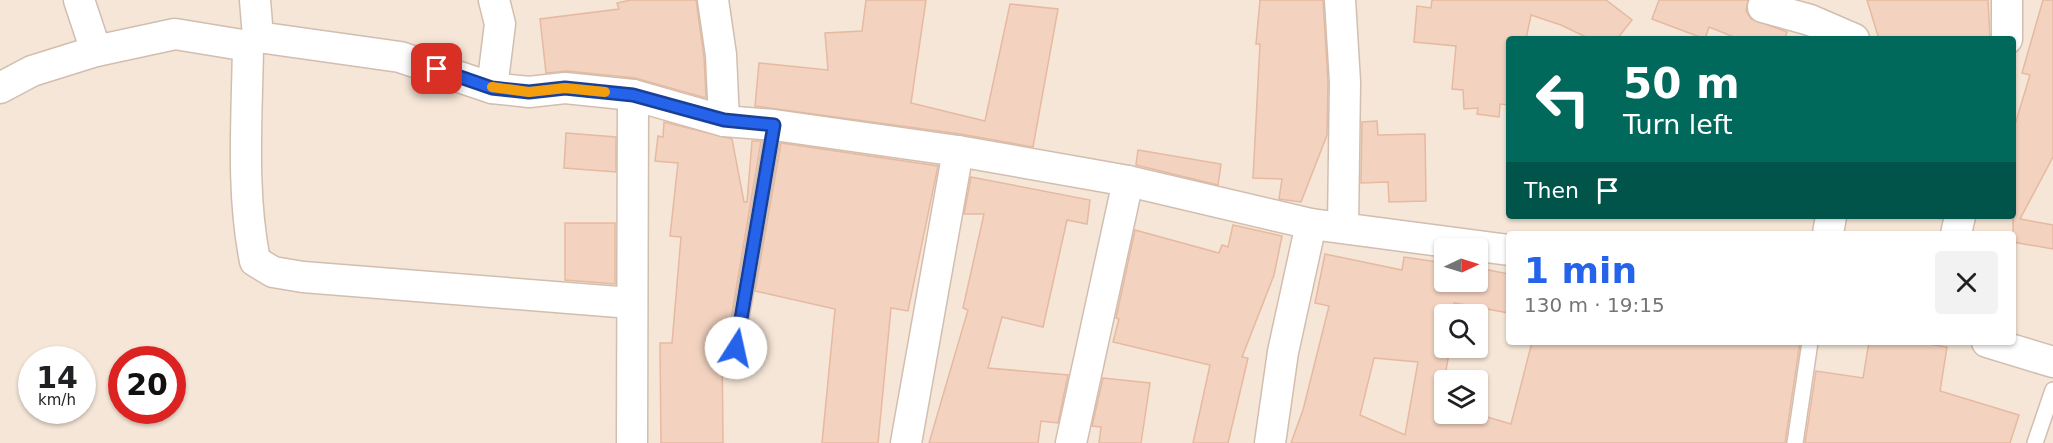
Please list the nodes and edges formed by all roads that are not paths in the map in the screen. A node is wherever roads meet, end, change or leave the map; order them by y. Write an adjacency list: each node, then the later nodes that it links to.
1 (79, 0): 11 (street)
2 (255, 0): 10 (street)
3 (494, 0): 13 (street)
4 (712, 0): 15 (street)
5 (1340, 0): 20 (street)
6 (2007, 0): 9 (street)
7 (1763, 7): 8 (street)
8 (1847, 36)
9 (2007, 36)
10 (253, 42): 11 (street); 13 (street); 22 (street)
11 (96, 51): 12 (street)
12 (0, 88)
13 (492, 88): 14 (street)
14 (633, 95): 15 (street); 22 (street)
15 (724, 120): 16 (street)
16 (774, 125): 17 (street); 25 (lane)
17 (958, 151): 18 (street); 29 (street)
18 (1128, 181): 19 (street); 30 (street)
19 (1311, 224): 20 (street); 31 (street)
20 (1343, 227): 21 (street)
21 (1506, 250)
22 (631, 303): 28 (street)
23 (1810, 345): 32 (lane)
24 (1997, 345): 26 (street)
25 (736, 348)
26 (2053, 362)
27 (2053, 390): 33 (lane)
28 (632, 443)
29 (906, 443)
30 (1071, 443)
31 (1270, 443)
32 (1795, 443)
33 (2035, 443)

